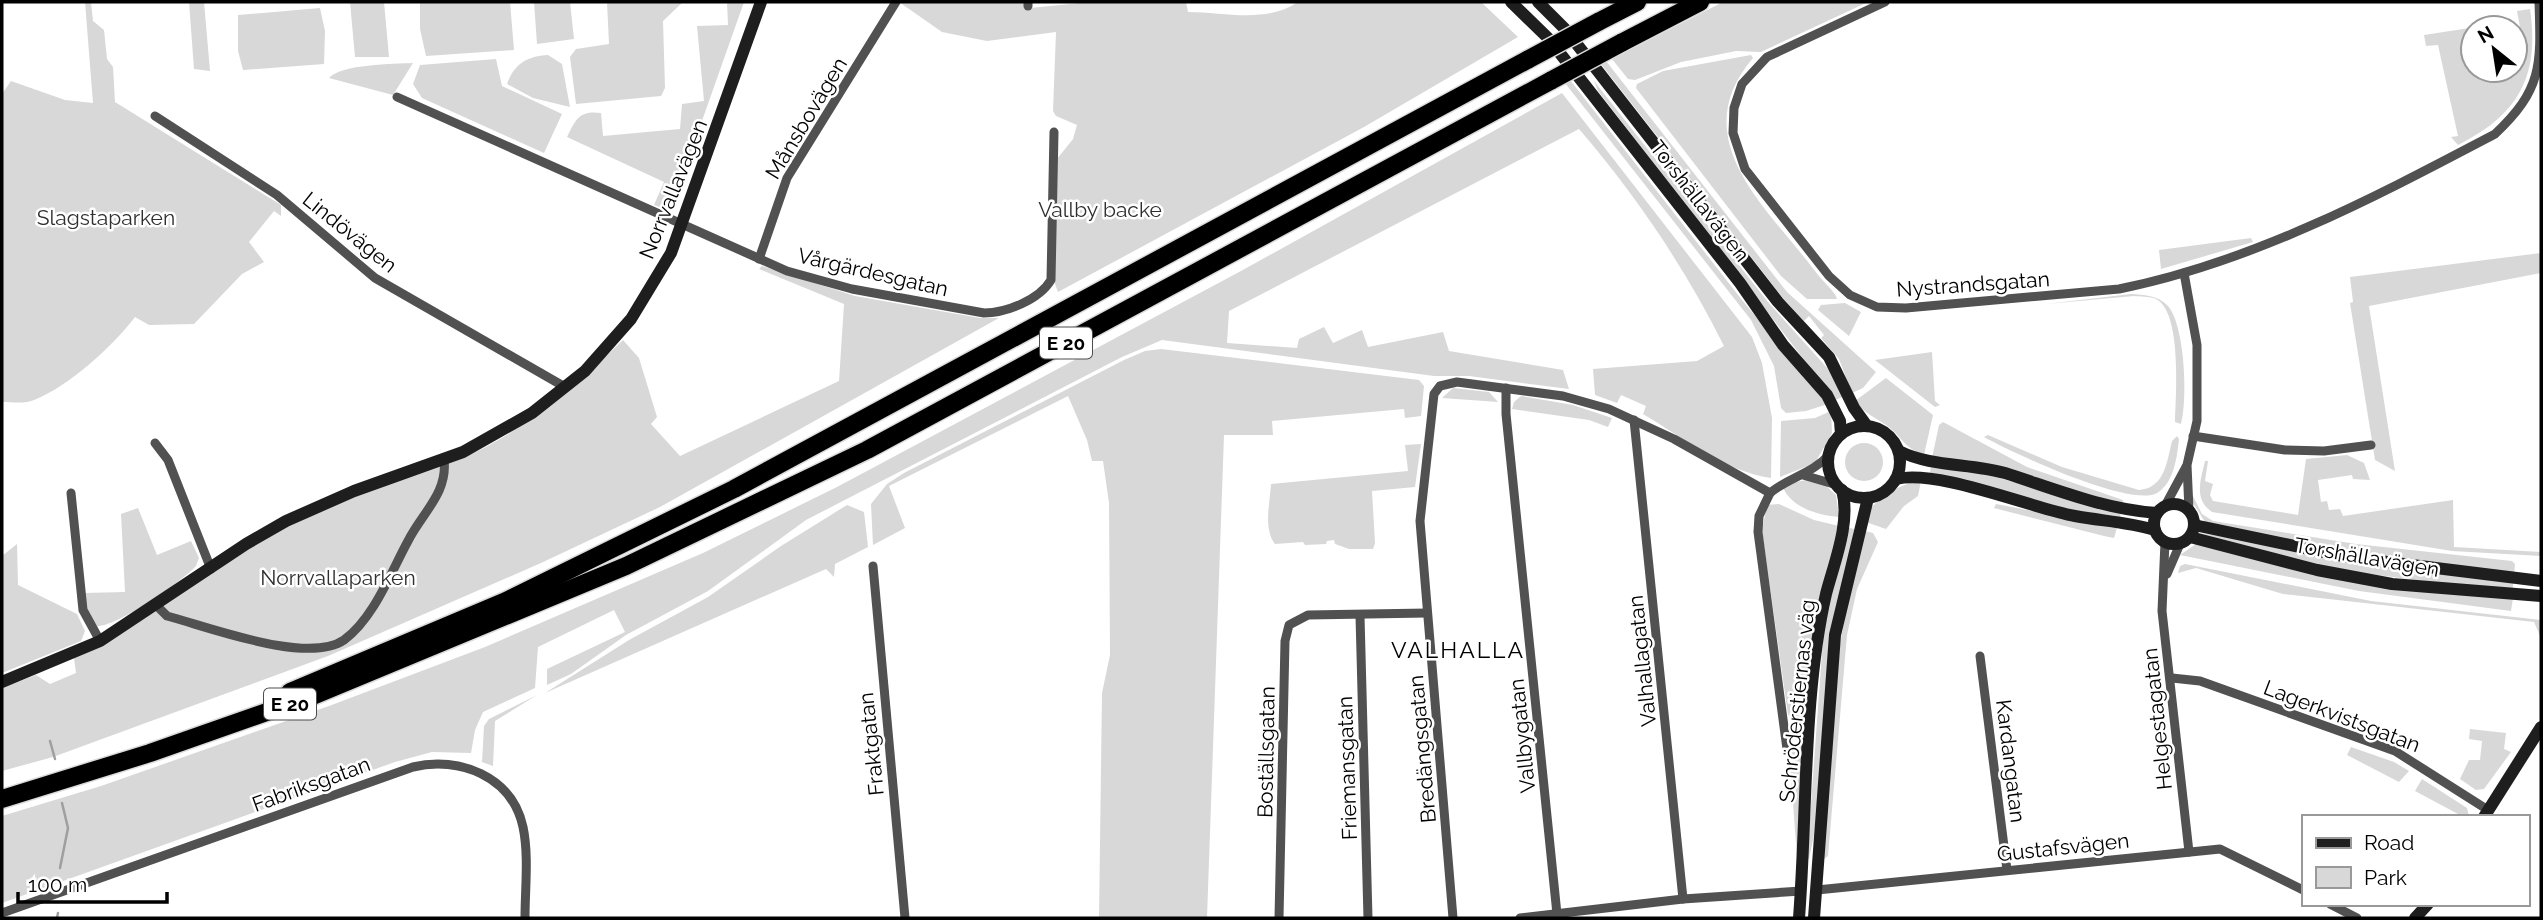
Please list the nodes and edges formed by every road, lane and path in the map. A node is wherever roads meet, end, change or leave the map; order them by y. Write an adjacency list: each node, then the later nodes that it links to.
1 (761, 2): 12 (main road, Norrvallavägen)
2 (896, 2): 13 (street, Månsbovägen)
3 (1511, 2): 19 (main road, Torshällavägen)
4 (1538, 2): 18 (main road, Torshällavägen)
5 (1637, 2): 52 (highway, E 20, bridge)
6 (1700, 2): 53 (highway, E 20, bridge)
7 (1885, 2): 14 (street, Nystrandsgatan)
8 (2539, 2): 14 (street, Nystrandsgatan)
9 (397, 97): 12 (street, Vårgärdesgatan)
10 (155, 116): 15 (street, Lindövägen)
11 (1054, 132): 13 (street, Vårgärdesgatan)
12 (682, 226): 13 (street, Vårgärdesgatan); 15 (main road, Norrvallavägen)
13 (759, 259)
14 (2184, 273): 20 (street)
15 (565, 387): 25 (main road, Norrvallavägen)
16 (1506, 388): 17 (street, Bredängsgatan); 44 (street, Bredängsgatan); 63 (street, Vallbygatan)
17 (1634, 420): 31 (street, Bredängsgatan); 60 (street, Valhallagatan)
18 (1867, 426): 19 (main road); 23 (main road)
19 (1841, 434): 24 (main road)
20 (2193, 436): 22 (street); 26 (street)
21 (155, 443): 39 (street)
22 (2371, 445)
23 (1899, 451): 28 (main road); 33 (main road)
24 (1829, 455): 27 (street); 29 (main road)
25 (444, 460): 39 (main road, Norrvallavägen); 43 (street)
26 (2187, 465): 33 (street); 34 (street)
27 (1803, 475): 29 (street); 31 (street)
28 (1896, 479): 32 (main road); 35 (main road)
29 (1839, 488): 32 (main road); 59 (main road, Schröderstiernas väg)
30 (71, 493): 46 (street)
31 (1770, 493): 51 (street, Schröderstiernas väg)
32 (1868, 498): 58 (main road, Schröderstiernas väg)
33 (2161, 509): 34 (main road); 35 (main road)
34 (2189, 510): 36 (main road)
35 (2155, 530): 37 (main road)
36 (2188, 535): 37 (main road); 40 (main road, Torshällavägen); 41 (street, Helgestagatan); 42 (main road, Torshällavägen)
37 (2165, 542): 41 (street, Helgestagatan)
38 (873, 566): 65 (street, Fraktgatan)
39 (211, 569): 43 (main road, Norrvallavägen)
40 (2541, 581)
41 (2164, 582): 48 (street, Helgestagatan)
42 (2541, 596)
43 (157, 606): 46 (main road, Norrvallavägen)
44 (1427, 613): 45 (street, Boställsgatan); 68 (street, Bredängsgatan)
45 (1360, 616): 66 (street, Boställsgatan); 67 (street, Friemansgatan)
46 (100, 641): 49 (main road, Norrvallavägen)
47 (1980, 656): 56 (street, Kardangatan)
48 (2172, 678): 54 (street, Lagerkvistsgatan); 55 (street, Helgestagatan)
49 (2, 682)
50 (2541, 727): 54 (main road)
51 (1787, 749)
52 (2, 788)
53 (2, 799)
54 (2486, 814)
55 (2189, 852): 56 (street, Gustafsvägen); 57 (street, Gustafsvägen)
56 (2007, 870): 58 (street, Gustafsvägen)
57 (2302, 889)
58 (1817, 890): 59 (main road); 71 (main road, Schröderstiernas väg)
59 (1801, 891): 60 (street); 70 (main road, Schröderstiernas väg)
60 (1683, 899): 63 (street)
61 (2334, 906): 72 (street)
62 (2, 913): 64 (street, Fabriksgatan)
63 (1558, 914): 69 (street)
64 (525, 918)
65 (905, 918)
66 (1279, 918)
67 (1368, 918)
68 (1453, 918)
69 (1520, 918)
70 (1799, 918)
71 (1814, 918)
72 (2357, 918)

